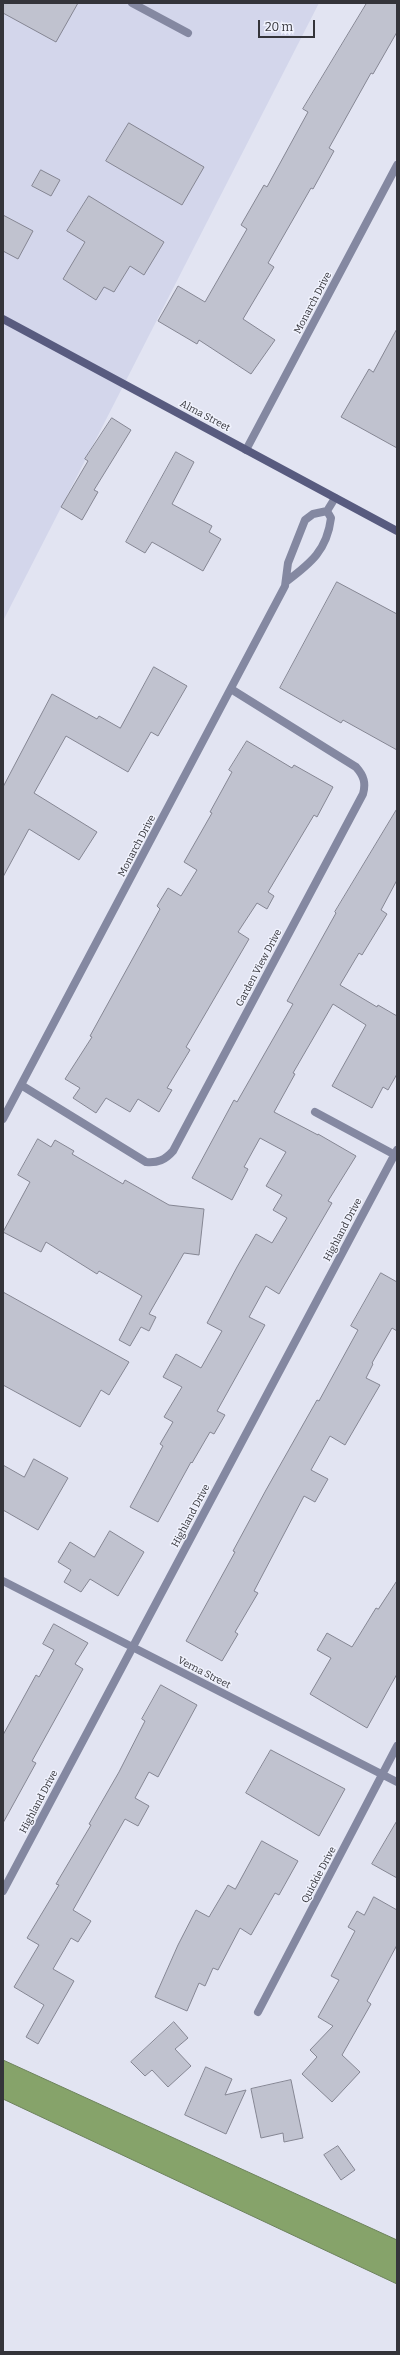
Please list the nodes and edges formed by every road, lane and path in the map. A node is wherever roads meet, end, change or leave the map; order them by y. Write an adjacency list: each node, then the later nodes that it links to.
1 (132, 3): 2 (street)
2 (188, 33)
3 (397, 165): 5 (street, Monarch Drive)
4 (3, 319): 5 (street, Alma Street)
5 (246, 450): 6 (street, Alma Street)
6 (335, 498): 7 (street); 8 (street, Alma Street)
7 (327, 511): 9 (street, Monarch Drive); 9 (street, Monarch Drive)
8 (397, 531)
9 (287, 581): 10 (street, Monarch Drive)
10 (231, 689): 11 (street, Monarch Drive); 11 (street, Garden View Drive)
11 (21, 1085): 13 (street, Monarch Drive)
12 (315, 1112): 14 (street)
13 (3, 1119)
14 (396, 1154): 16 (street, Highland Drive)
15 (3, 1581): 16 (street, Verna Street)
16 (133, 1647): 18 (street, Verna Street); 20 (street, Highland Drive)
17 (397, 1746): 18 (street, Quickie Drive)
18 (382, 1774): 19 (street, Verna Street); 21 (street, Quickie Drive)
19 (397, 1782)
20 (3, 1891)
21 (258, 2012)

